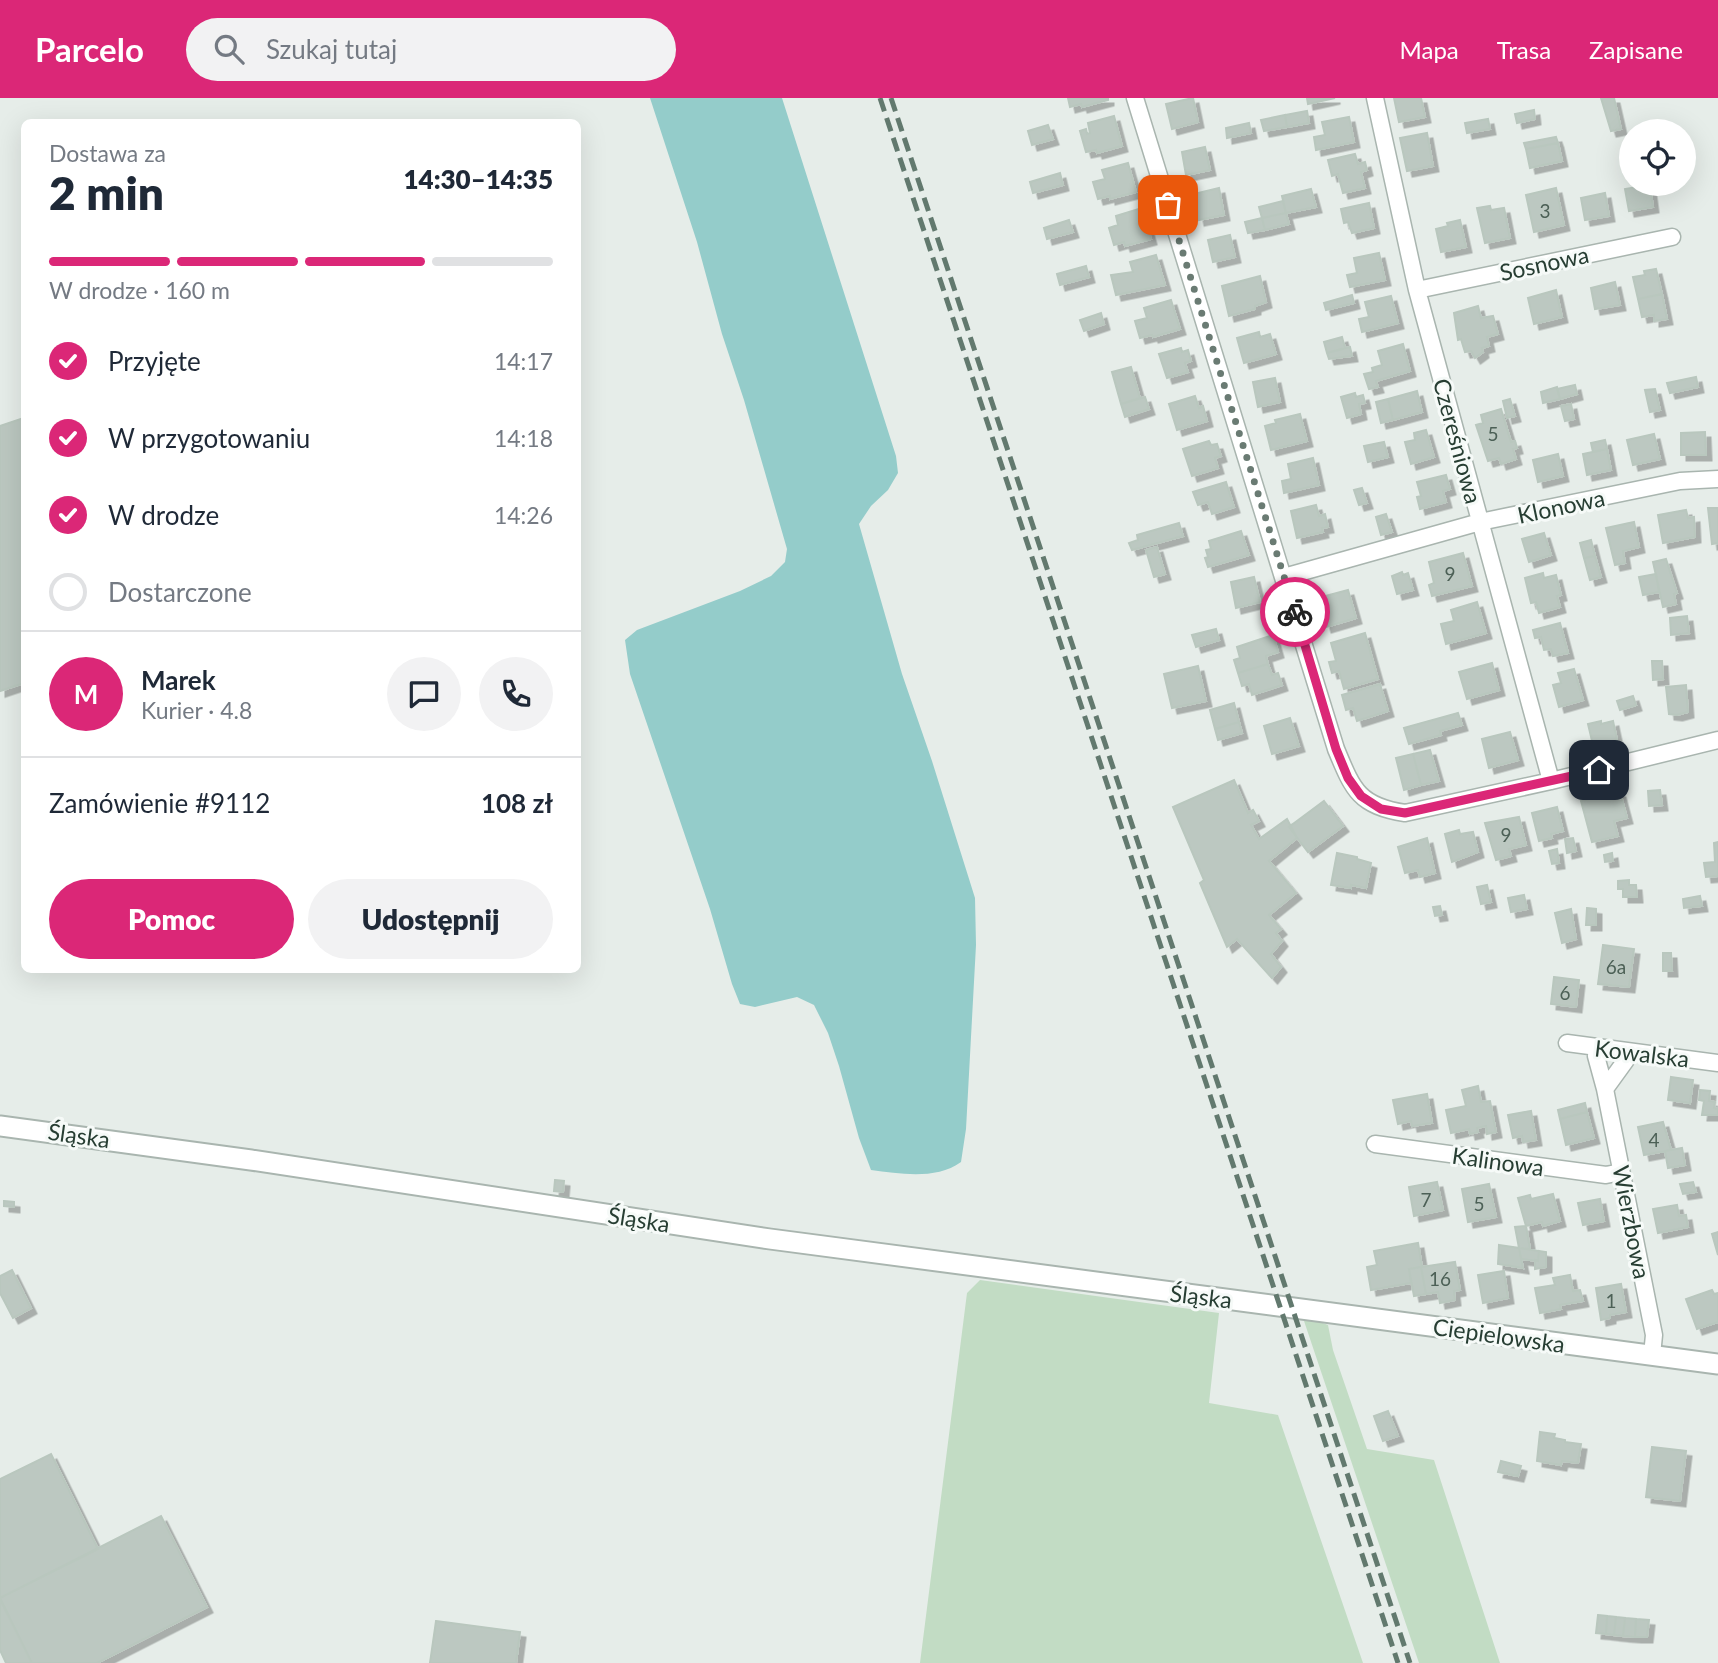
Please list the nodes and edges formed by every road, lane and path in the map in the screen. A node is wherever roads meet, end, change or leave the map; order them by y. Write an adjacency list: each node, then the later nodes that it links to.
1 (1135, 98): 7 (street)
2 (1375, 98): 4 (street, Czereśniowa)
3 (1672, 237): 4 (street, Sosnowa)
4 (1417, 290): 6 (street, Czereśniowa)
5 (1718, 479): 6 (street, Klonowa)
6 (1480, 522): 7 (street, Klonowa); 9 (street, Czereśniowa)
7 (1284, 578): 9 (street)
8 (1718, 740): 9 (street)
9 (1551, 781)
10 (1567, 1043): 11 (street, Kowalska)
11 (1597, 1047): 12 (street, Kowalska); 14 (street, Wierzbowa)
12 (1627, 1051): 13 (street, Kowalska); 14 (street)
13 (1718, 1063)
14 (1605, 1089): 17 (street, Wierzbowa)
15 (0, 1126): 18 (street, Śląska)
16 (1375, 1144): 17 (street, Kalinowa)
17 (1622, 1172): 19 (street, Wierzbowa)
18 (1280, 1306): 19 (street, Ciepielowska)
19 (1652, 1355): 20 (street, Ciepielowska)
20 (1718, 1364)

